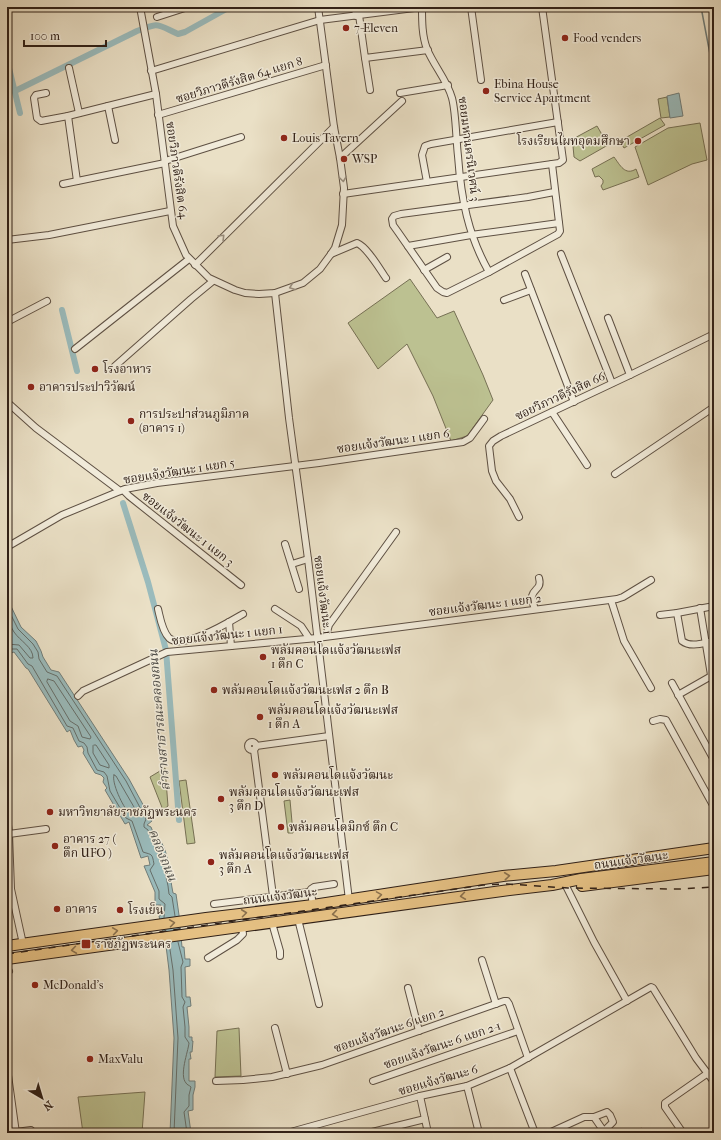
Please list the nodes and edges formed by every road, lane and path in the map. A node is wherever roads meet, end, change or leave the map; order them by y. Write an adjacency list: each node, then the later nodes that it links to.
1 (140, 7): 17 (street, ซอยวิภาวดีรังสิต 64)
2 (188, 7): 8 (street)
3 (318, 7): 12 (street, ซอยวิภาวดีรังสิต 64)
4 (355, 7): 10 (street)
5 (422, 7): 9 (street); 13 (street, ซอยมหานครนิเวศน์ 3)
6 (471, 7): 18 (street)
7 (542, 7): 29 (street)
8 (180, 9): 11 (street)
9 (390, 9): 10 (street)
10 (358, 16): 12 (street); 14 (street)
11 (157, 17)
12 (320, 20): 15 (street, ซอยวิภาวดีรังสิต 64); 17 (street)
13 (428, 50): 14 (street); 19 (street, ซอยมหานครนิเวศน์ 3)
14 (365, 58): 20 (street)
15 (326, 65): 27 (street, ซอยวิภาวดีรังสิต 64 แยก 8); 30 (street, ซอยวิภาวดีรังสิต 64)
16 (69, 68): 26 (street)
17 (151, 71): 23 (street, ซอยวิภาวดีรังสิต 64)
18 (482, 80)
19 (448, 85): 22 (street); 32 (street, ซอยมหานครนิเวศน์ 3)
20 (370, 90)
21 (46, 93): 28 (street)
22 (400, 93)
23 (156, 94): 25 (street); 27 (street, ซอยวิภาวดีรังสิต 64)
24 (402, 101): 34 (street)
25 (108, 106): 26 (street); 33 (street)
26 (79, 113): 28 (street)
27 (158, 115): 35 (street, ซอยวิภาวดีรังสิต 64)
28 (68, 116): 38 (street)
29 (558, 122): 32 (street); 36 (street)
30 (334, 127): 34 (street, ซอยวิภาวดีรังสิต 64); 53 (street, one-way to 30)
31 (241, 137): 35 (street)
32 (456, 139): 37 (street, ซอยมหานครนิเวศน์ 3); 39 (street)
33 (115, 140)
34 (340, 158): 42 (street, ซอยวิภาวดีรังสิต 64, one-way to 42)
35 (165, 162): 38 (street); 44 (street, ซอยวิภาวดีรังสิต 64)
36 (552, 164): 37 (street); 41 (street)
37 (459, 177): 39 (street); 43 (street, ซอยมหานครนิเวศน์ 3)
38 (77, 181): 40 (street)
39 (427, 182): 42 (street)
40 (63, 184)
41 (554, 192): 43 (street); 45 (street)
42 (343, 194): 49 (street, ซอยวิภาวดีรังสิต 64)
43 (464, 205): 46 (street, ซอยมหานครนิเวศน์ 3); 48 (street)
44 (170, 211): 47 (street); 52 (street, ซอยวิภาวดีรังสิต 64)
45 (559, 223): 46 (street); 55 (street)
46 (471, 235): 48 (street); 55 (street, ซอยมหานครนิเวศน์ 3)
47 (7, 240)
48 (408, 246): 54 (street)
49 (331, 254): 57 (street); 60 (street, ซอยวิภาวดีรังสิต 64, one-way to 60)
50 (561, 254): 69 (street)
51 (447, 257): 54 (street)
52 (189, 259): 53 (street, ซอยวิภาวดีรังสิต 64); 66 (street)
53 (195, 265): 58 (street, ซอยวิภาวดีรังสิต 64)
54 (424, 270): 55 (street)
55 (489, 272)
56 (525, 274): 59 (street)
57 (386, 278)
58 (213, 281): 60 (street, ซอยวิภาวดีรังสิต 64); 67 (street)
59 (531, 290): 61 (street); 71 (street)
60 (275, 293): 76 (street, ซอยแจ้งวัฒนะ 1)
61 (504, 300)
62 (47, 301): 64 (street)
63 (608, 318): 68 (street)
64 (7, 322)
65 (714, 334): 68 (street, ซอยวิภาวดีรังสิต 66)
66 (75, 349)
67 (115, 366)
68 (630, 375): 69 (street, ซอยวิภาวดีรังสิต 66)
69 (612, 384): 71 (street, ซอยวิภาวดีรังสิต 66)
70 (7, 402): 78 (street, ซอยแจ้งวัฒนะ 1 แยก 3)
71 (574, 402): 73 (street, ซอยวิภาวดีรังสิต 66)
72 (714, 407): 77 (street)
73 (552, 412): 75 (street); 79 (street, ซอยวิภาวดีรังสิต 66)
74 (484, 419): 76 (street, ซอยแจ้งวัฒนะ 1 แยก 6)
75 (587, 465)
76 (295, 466): 78 (street, ซอยแจ้งวัฒนะ 1 แยก 5); 83 (street, ซอยแจ้งวัฒนะ 1)
77 (615, 474)
78 (121, 491): 82 (street, ซอยแจ้งวัฒนะ 1 แยก 5); 87 (street, ซอยแจ้งวัฒนะ 1 แยก 3)
79 (519, 517)
80 (396, 532): 99 (street)
81 (285, 544): 84 (street)
82 (7, 547)
83 (308, 560): 84 (street); 101 (street, ซอยแจ้งวัฒนะ 1)
84 (292, 564): 88 (street)
85 (539, 578): 94 (street)
86 (651, 580): 89 (street, ซอยแจ้งวัฒนะ 1 แยก 2)
87 (241, 584)
88 (299, 589)
89 (611, 600): 94 (street, ซอยแจ้งวัฒนะ 1 แยก 2); 107 (street)
90 (714, 606): 91 (street)
91 (700, 608): 95 (street); 103 (street)
92 (158, 609): 98 (street)
93 (276, 609): 100 (street)
94 (535, 610): 99 (street, ซอยแจ้งวัฒนะ 1 แยก 2)
95 (677, 613): 97 (street); 103 (street)
96 (243, 614): 98 (street)
97 (660, 615)
98 (229, 622): 104 (street)
99 (327, 636): 101 (street, ซอยแจ้งวัฒนะ 1 แยก 2)
100 (309, 638): 101 (street, ซอยแจ้งวัฒนะ 1 แยก 1); 104 (street, ซอยแจ้งวัฒนะ 1 แยก 1)
101 (318, 638): 111 (street, ซอยแจ้งวัฒนะ 1)
102 (714, 641): 103 (street)
103 (705, 642): 105 (street)
104 (230, 646): 109 (street, ซอยแจ้งวัฒนะ 1 แยก 1)
105 (712, 675): 108 (street)
106 (672, 683): 108 (street)
107 (650, 688)
108 (678, 695): 112 (street)
109 (78, 696)
110 (653, 721): 113 (street)
111 (330, 736): 126 (street); 128 (street, ซอยแจ้งวัฒนะ 1)
112 (714, 760)
113 (714, 807)
114 (7, 816): 116 (street)
115 (46, 829): 116 (street)
116 (9, 834): 133 (street)
117 (714, 848): 122 (main road, ถนนแจ้งวัฒนะ)
118 (714, 855): 120 (main road, ถนนแจ้งวัฒนะ)
119 (714, 862): 120 (main road, ถนนแจ้งวัฒนะ)
120 (624, 870): 122 (main road, ถนนแจ้งวัฒนะ); 124 (main road, ถนนแจ้งวัฒนะ)
121 (714, 870): 125 (main road, ถนนแจ้งวัฒนะ)
122 (556, 871): 128 (main road, ถนนแจ้งวัฒนะ, one-way to 122)
123 (334, 884): 127 (street)
124 (552, 885): 125 (main road, ถนนแจ้งวัฒนะ); 130 (main road, ถนนแจ้งวัฒนะ, one-way to 130)
125 (566, 886): 140 (street)
126 (273, 896): 127 (street); 129 (street)
127 (312, 900): 128 (main road, ถนนแจ้งวัฒนะ); 133 (main road, ถนนแจ้งวัฒนะ, one-way to 127)
128 (349, 900)
129 (214, 904)
130 (298, 919): 131 (main road, ถนนแจ้งวัฒนะ); 141 (street)
131 (272, 923): 132 (main road, ถนนแจ้งวัฒนะ); 135 (street)
132 (242, 927): 136 (street); 137 (main road, ถนนแจ้งวัฒนะ, one-way to 137)
133 (23, 944): 134 (main road, ถนนแจ้งวัฒนะ)
134 (7, 946)
135 (280, 956)
136 (208, 958)
137 (7, 959)
138 (482, 960): 142 (street)
139 (408, 988): 144 (street)
140 (627, 1001): 146 (street, ซอยแจ้งวัฒนะ 6); 149 (street, ซอยแจ้งวัฒนะ 6)
141 (320, 1004)
142 (496, 1004): 144 (street, ซอยแจ้งวัฒนะ 6 แยก 2); 145 (street)
143 (275, 1028): 150 (street)
144 (419, 1031): 150 (street, ซอยแจ้งวัฒนะ 6 แยก 2)
145 (518, 1031): 146 (street); 152 (street, ซอยแจ้งวัฒนะ 6 แยก 2-1)
146 (528, 1058): 148 (street, ซอยแจ้งวัฒนะ 6)
147 (7, 1068): 155 (street)
148 (510, 1068): 154 (street, ซอยแจ้งวัฒนะ 6); 168 (street)
149 (708, 1073): 153 (street); 170 (street)
150 (287, 1074): 151 (street, ซอยแจ้งวัฒนะ 6 แยก 2)
151 (216, 1081)
152 (373, 1081)
153 (714, 1082)
154 (467, 1086): 156 (street, ซอยแจ้งวัฒนะ 6); 167 (street)
155 (9, 1092): 160 (street)
156 (420, 1096): 158 (street); 161 (street, ซอยแจ้งวัฒนะ 6)
157 (594, 1117): 162 (street); 162 (street); 169 (street)
158 (425, 1119): 159 (street); 166 (street)
159 (390, 1130): 165 (street)
160 (16, 1132): 163 (street)
161 (294, 1132): 164 (street, ซอยแจ้งวัฒนะ 6)
162 (604, 1132)
163 (34, 1133)
164 (287, 1133)
165 (368, 1133)
166 (428, 1133)
167 (479, 1133)
168 (535, 1133)
169 (549, 1133)
170 (683, 1133)

